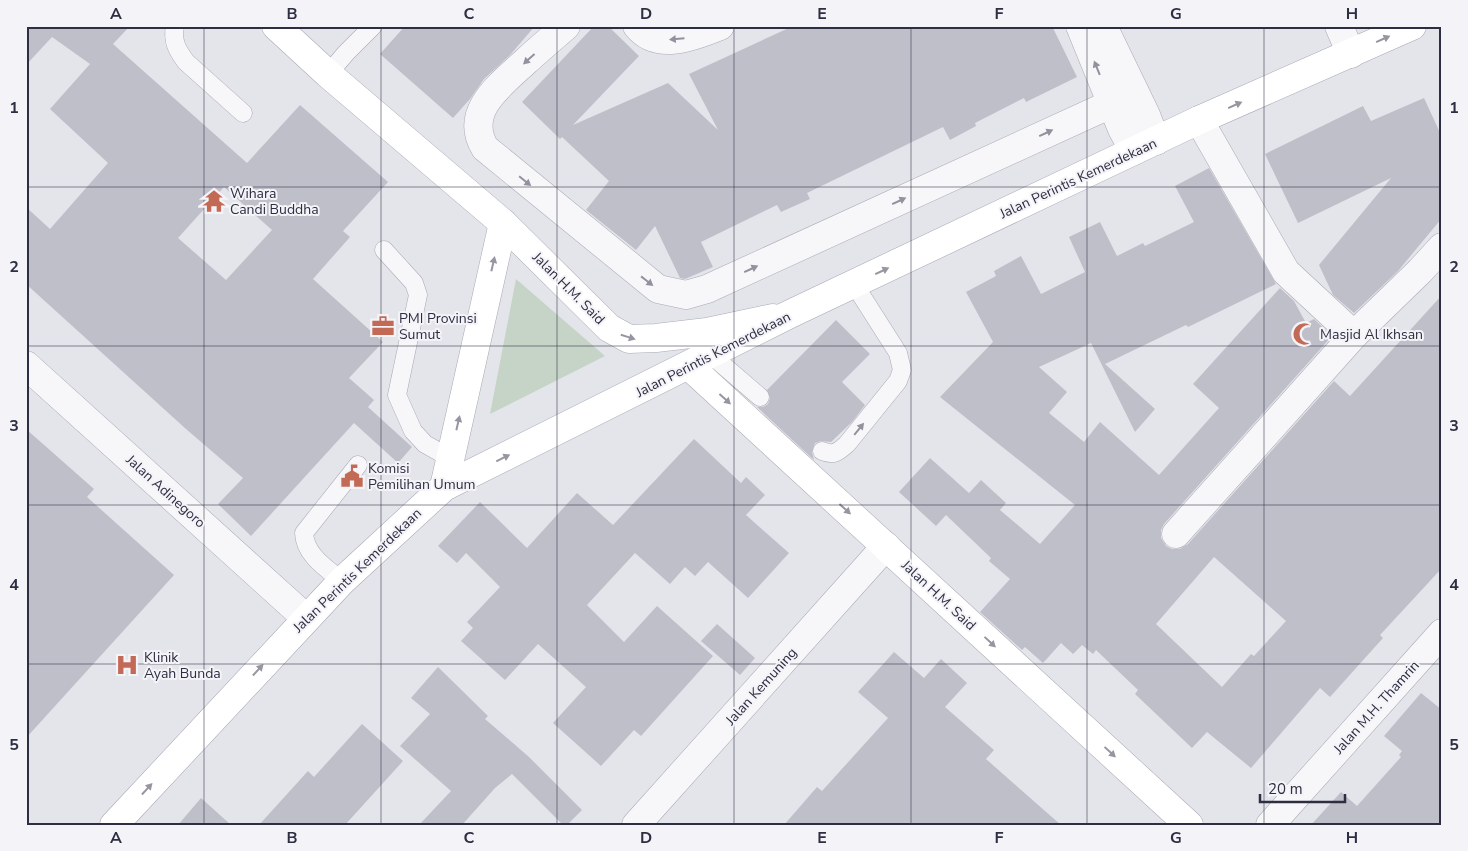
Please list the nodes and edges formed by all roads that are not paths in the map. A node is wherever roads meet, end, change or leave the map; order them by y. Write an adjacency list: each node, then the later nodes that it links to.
1 (175, 26): 14 (lane)
2 (276, 26): 12 (street, Jalan H.M. Said)
3 (566, 26): 13 (street, one-way to 13)
4 (637, 26): 5 (street, one-way to 4)
5 (720, 26)
6 (1080, 26): 13 (street, one-way to 6)
7 (1103, 26): 13 (street)
8 (1339, 26): 11 (street)
9 (1412, 26): 11 (street, Jalan Perintis Kemerdekaan, one-way to 9)
10 (371, 27): 12 (lane)
11 (1351, 54): 15 (street, Jalan Perintis Kemerdekaan, one-way to 11)
12 (328, 74): 17 (street, Jalan H.M. Said)
13 (1123, 98): 16 (street)
14 (243, 113)
15 (1199, 120): 16 (street, Jalan Perintis Kemerdekaan); 22 (street)
16 (1145, 146): 20 (street, Jalan Perintis Kemerdekaan, one-way to 16)
17 (503, 222): 21 (street, Jalan H.M. Said, one-way to 21); 27 (street, one-way to 17)
18 (1442, 247): 22 (street)
19 (384, 250): 27 (lane)
20 (854, 284): 21 (street, Jalan Perintis Kemerdekaan); 26 (lane, one-way to 20)
21 (790, 314): 23 (street, Jalan Perintis Kemerdekaan)
22 (1354, 335): 30 (street)
23 (699, 360): 25 (lane); 29 (street, Jalan Perintis Kemerdekaan, one-way to 23); 31 (street, Jalan H.M. Said, one-way to 31)
24 (26, 365): 33 (street, Jalan Adinegoro)
25 (760, 397)
26 (822, 451)
27 (450, 458): 29 (street)
28 (358, 465): 32 (lane)
29 (444, 487): 32 (street, Jalan Perintis Kemerdekaan)
30 (1176, 534)
31 (886, 546): 36 (street, Jalan Kemuning); 37 (street, Jalan H.M. Said, one-way to 37)
32 (342, 581): 33 (street, Jalan Perintis Kemerdekaan)
33 (306, 618): 35 (street, Jalan Perintis Kemerdekaan, one-way to 33)
34 (1442, 633): 38 (street, Jalan M.H. Thamrin)
35 (114, 825)
36 (636, 825)
37 (1189, 825)
38 (1270, 825)

